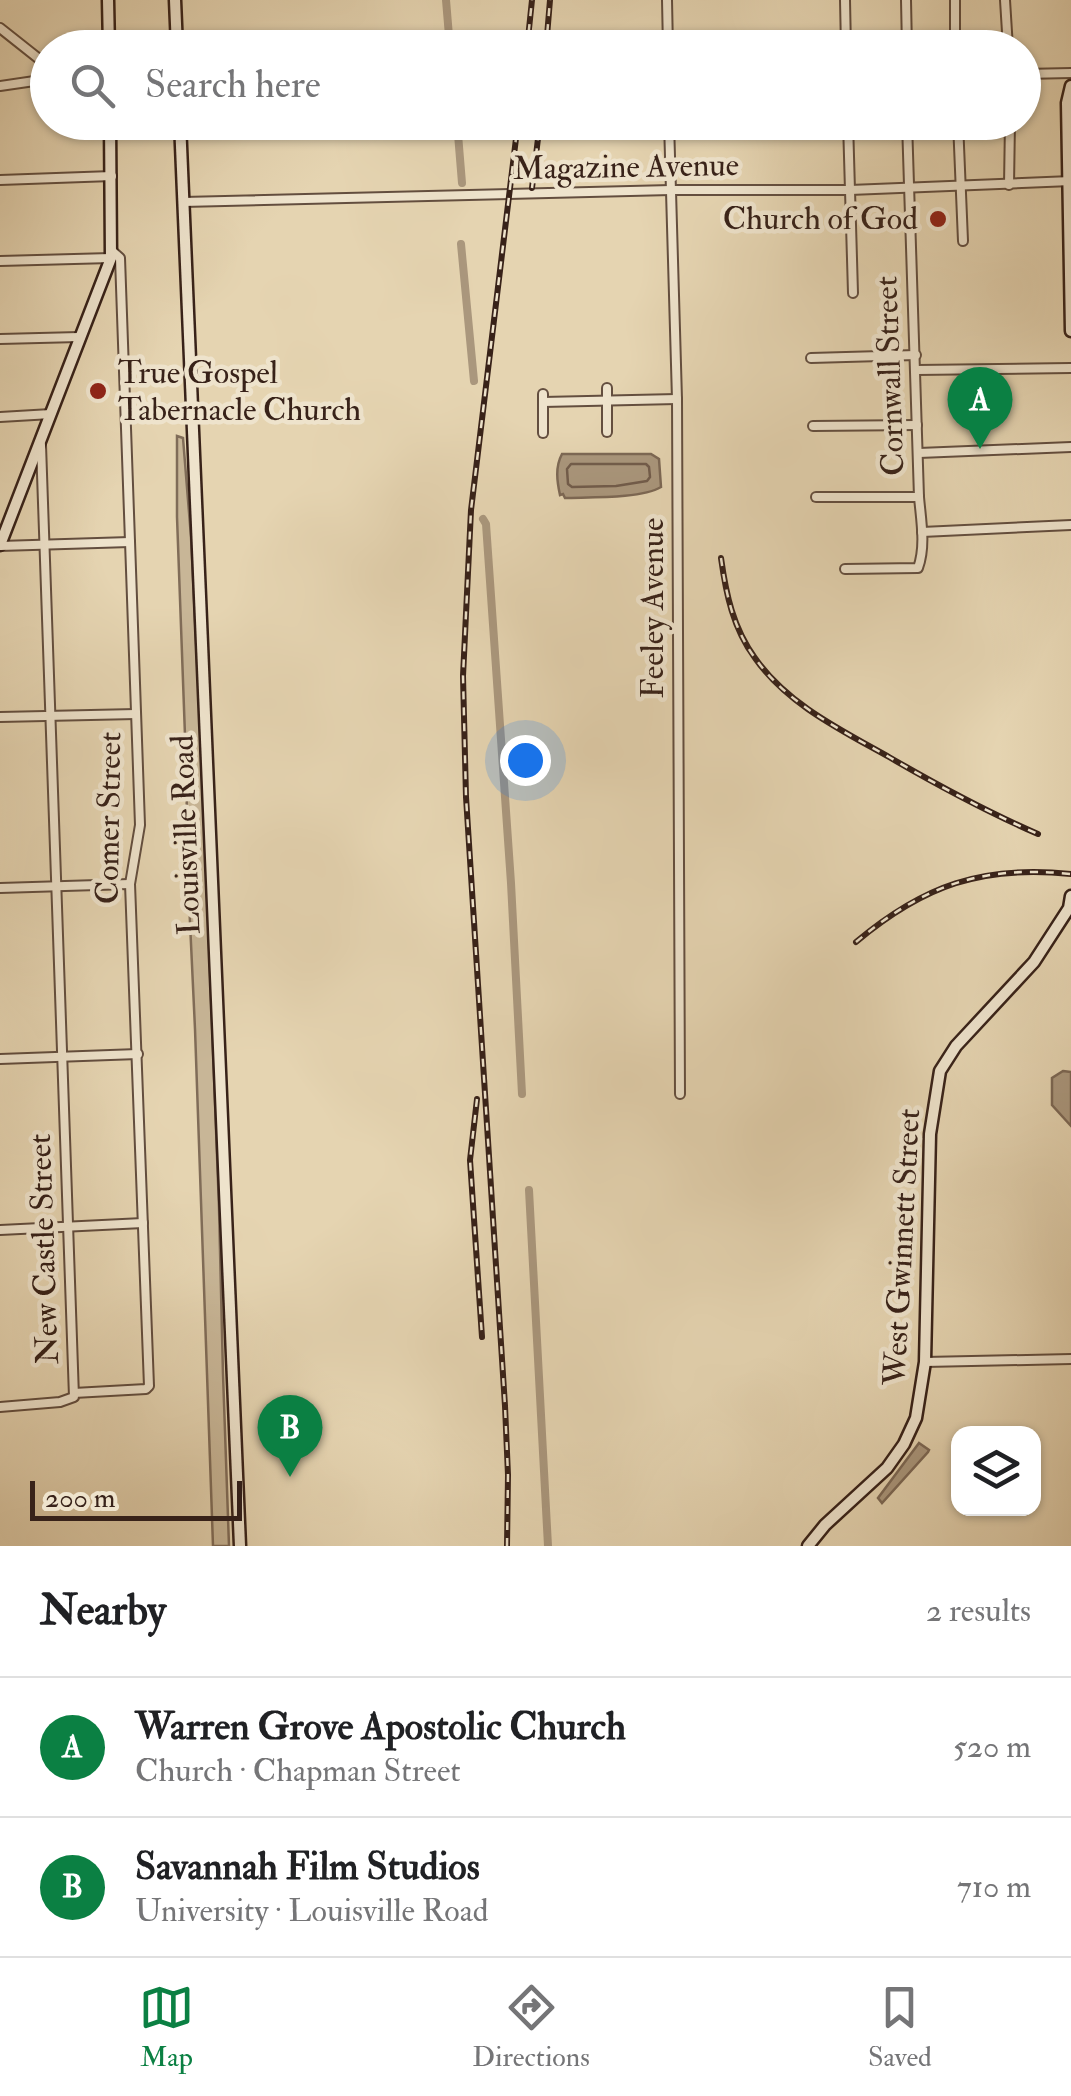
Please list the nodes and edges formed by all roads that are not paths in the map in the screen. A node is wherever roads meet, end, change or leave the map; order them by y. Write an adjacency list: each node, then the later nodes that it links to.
1 (108, 0): 9 (main road)
2 (175, 0): 10 (main road)
3 (667, 0): 11 (street)
4 (845, 0): 12 (street)
5 (906, 0): 13 (street)
6 (954, 0): 14 (street)
7 (1005, 0): 15 (street)
8 (0, 28): 16 (street)
9 (109, 30)
10 (176, 30)
11 (668, 30)
12 (846, 30)
13 (907, 30)
14 (955, 30)
15 (1007, 30)
16 (30, 52)
17 (1041, 74): 18 (street)
18 (1071, 74)
19 (30, 82): 20 (street)
20 (0, 86)
21 (1071, 86): 22 (main road)
22 (1069, 103): 32 (main road)
23 (111, 140): 30 (main road)
24 (181, 140): 38 (main road, Louisville Road)
25 (670, 140): 36 (street, Feeley Avenue)
26 (849, 140): 37 (street)
27 (908, 140): 35 (street, Cornwall Street)
28 (959, 140): 34 (street)
29 (1010, 140): 33 (street)
30 (112, 176): 31 (street); 40 (main road)
31 (0, 180)
32 (1070, 181): 33 (street, Magazine Avenue); 42 (main road)
33 (1009, 185): 34 (street, Magazine Avenue)
34 (961, 187): 35 (street, Magazine Avenue); 39 (street)
35 (908, 188): 37 (street, Magazine Avenue); 47 (street, Cornwall Street)
36 (671, 190): 37 (street, Magazine Avenue); 38 (street, Magazine Avenue); 52 (street, Feeley Avenue)
37 (850, 190): 43 (street)
38 (183, 202): 89 (main road, Louisville Road)
39 (963, 242)
40 (111, 254): 41 (street); 45 (main road); 67 (street, Comer Street)
41 (0, 261)
42 (1070, 263): 44 (main road)
43 (853, 293)
44 (1071, 331)
45 (79, 337): 46 (street); 54 (main road)
46 (0, 339)
47 (916, 355): 48 (street); 50 (street, Cornwall Street)
48 (811, 358)
49 (1071, 368): 50 (street)
50 (916, 370): 56 (street, Cornwall Street)
51 (607, 388): 53 (street)
52 (677, 399): 53 (street); 81 (street, Feeley Avenue)
53 (606, 401): 58 (street); 59 (street)
54 (51, 414): 55 (street); 60 (main road)
55 (0, 417)
56 (917, 425): 57 (street); 62 (street, Cornwall Street)
57 (813, 426)
58 (607, 432)
59 (543, 433)
60 (41, 441): 68 (street, New Castle Street); 69 (main road)
61 (1071, 446): 62 (street)
62 (919, 453): 63 (street, Cornwall Street)
63 (919, 497): 64 (street); 66 (street, Cornwall Street)
64 (816, 498)
65 (1071, 525): 66 (street)
66 (922, 532): 70 (street, Cornwall Street)
67 (130, 542): 68 (street); 71 (street, Comer Street)
68 (46, 545): 69 (street); 73 (street, New Castle Street)
69 (0, 546)
70 (845, 569)
71 (136, 714): 73 (street); 74 (street, Comer Street)
72 (0, 717): 73 (street)
73 (52, 717): 75 (street, New Castle Street)
74 (130, 884): 75 (street); 78 (street, Comer Street)
75 (57, 886): 76 (street); 79 (street, New Castle Street)
76 (0, 888)
77 (1071, 896): 86 (main road, West Gwinnett Street)
78 (138, 1054): 79 (street); 82 (street, Comer Street)
79 (64, 1056): 80 (street); 83 (street, New Castle Street)
80 (0, 1058)
81 (680, 1094)
82 (143, 1222): 83 (street); 87 (street, Comer Street)
83 (68, 1226): 84 (street); 87 (street, New Castle Street)
84 (0, 1230)
85 (1071, 1359): 86 (street)
86 (925, 1362): 90 (main road, West Gwinnett Street)
87 (74, 1395): 88 (street)
88 (0, 1406)
89 (240, 1546)
90 (808, 1546)

